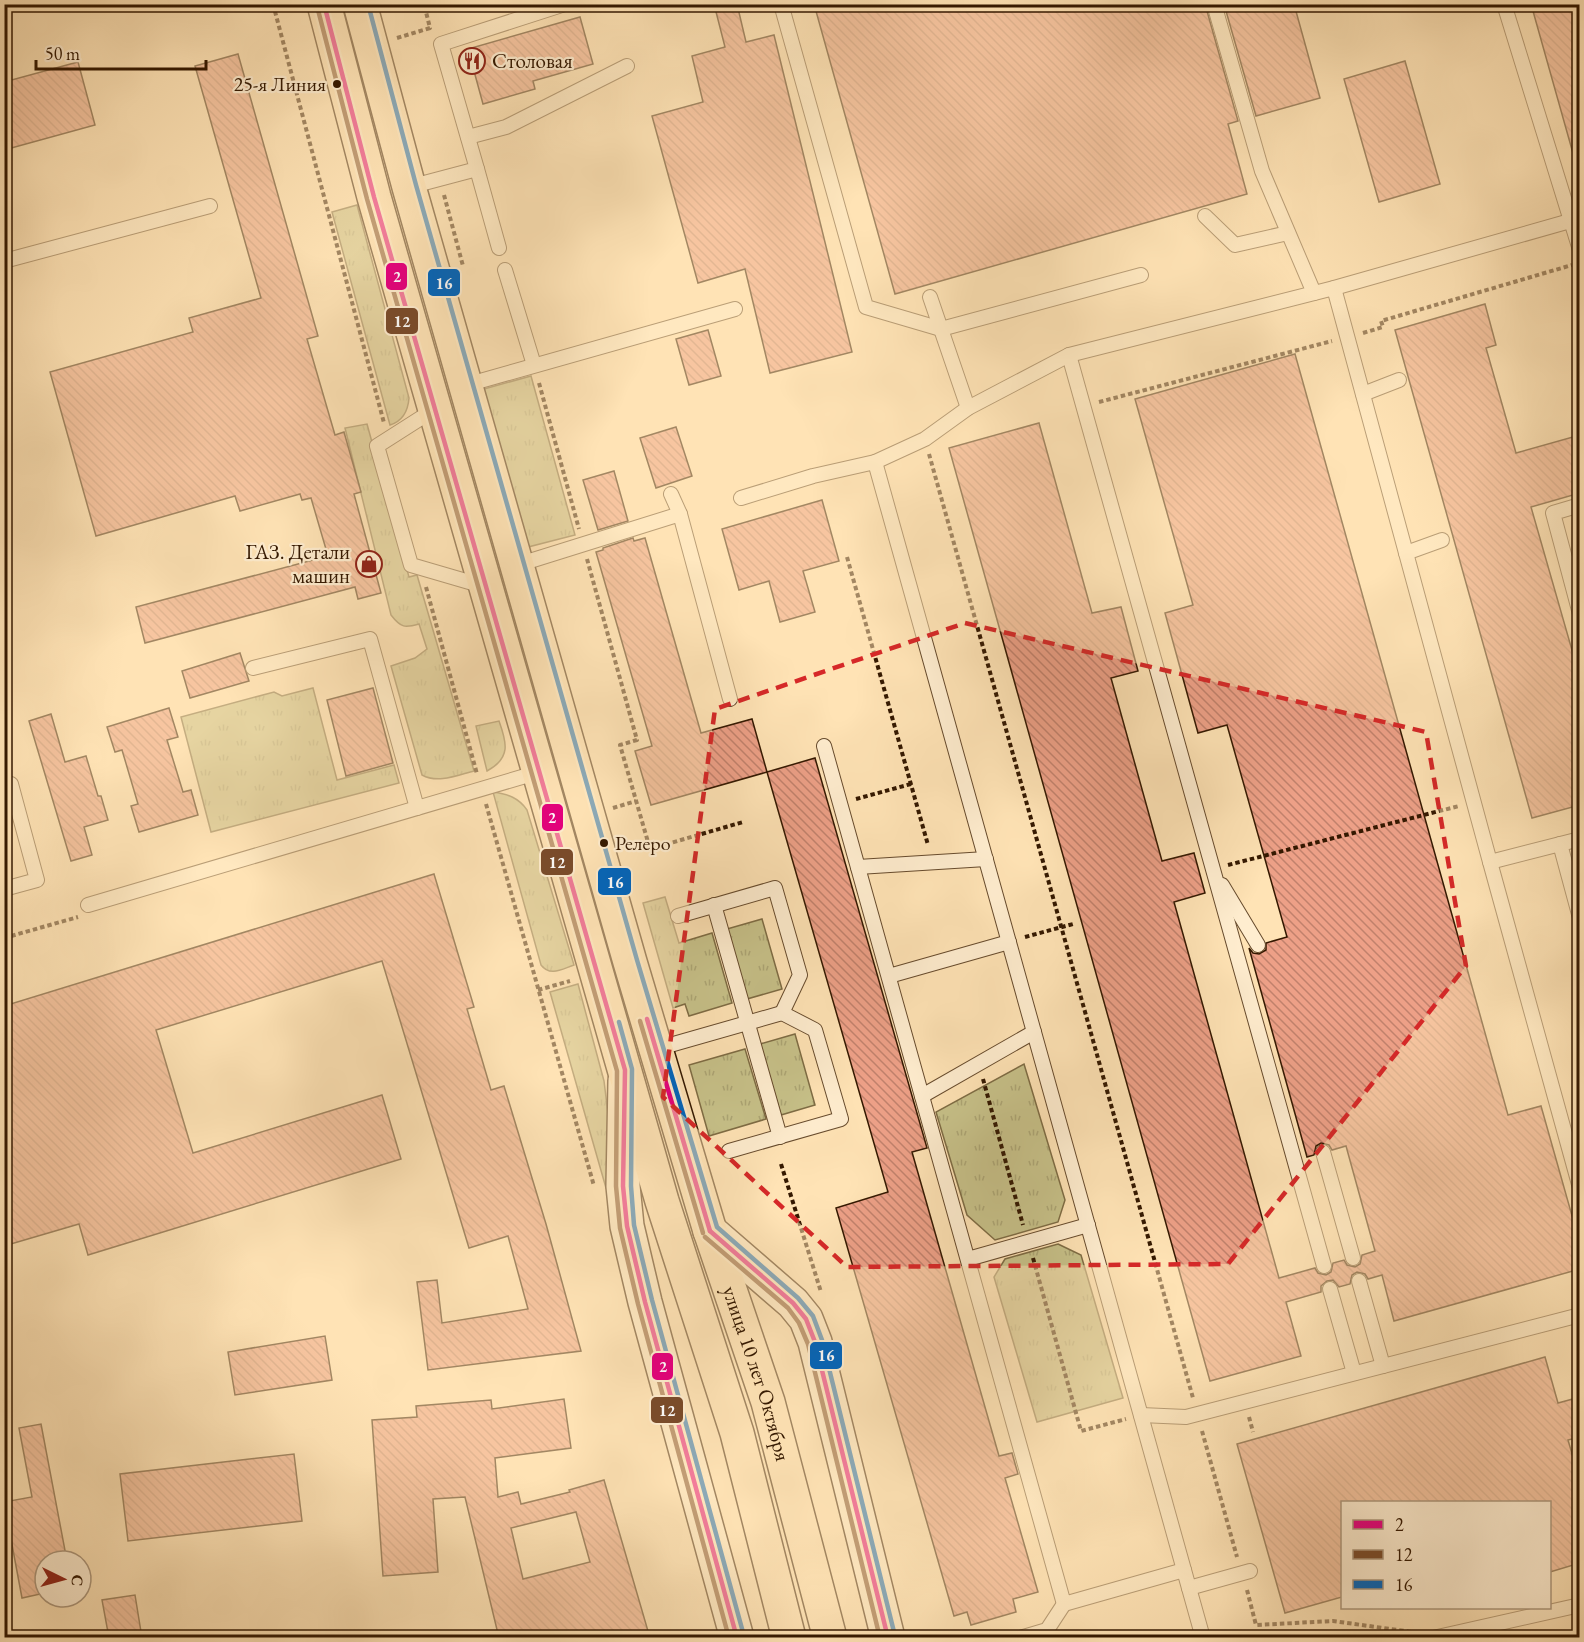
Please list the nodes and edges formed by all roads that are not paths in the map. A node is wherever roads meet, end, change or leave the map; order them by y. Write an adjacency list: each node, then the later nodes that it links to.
1 (324, 4): 31 (main road, улица 10 лет Октября)
2 (360, 4): 10 (main road, улица 10 лет Октября)
3 (565, 4): 8 (lane)
4 (781, 4): 24 (lane)
5 (1214, 4): 14 (lane)
6 (1504, 4): 13 (lane)
7 (627, 66): 8 (lane)
8 (468, 137): 9 (lane)
9 (477, 169): 10 (lane); 15 (lane)
10 (409, 188): 28 (main road, улица 10 лет Октября)
11 (210, 206): 17 (lane)
12 (1205, 216): 14 (lane)
13 (1570, 221): 16 (lane); 20 (lane)
14 (1288, 233): 21 (lane)
15 (499, 248)
16 (1580, 250)
17 (4, 261)
18 (505, 270): 26 (lane)
19 (1141, 275): 24 (lane)
20 (1334, 288): 21 (lane); 29 (lane)
21 (1314, 293): 25 (lane)
22 (930, 297): 24 (lane)
23 (735, 309): 26 (lane)
24 (941, 329): 30 (lane)
25 (1069, 355): 30 (lane); 53 (lane)
26 (534, 365): 28 (lane)
27 (1399, 380): 29 (lane)
28 (466, 385): 39 (main road, улица 10 лет Октября)
29 (1363, 394): 38 (lane)
30 (968, 408): 32 (lane)
31 (435, 409): 40 (main road, улица 10 лет Октября); 40 (lane)
32 (875, 462): 34 (lane); 50 (lane)
33 (671, 494): 36 (lane)
34 (741, 498)
35 (1580, 505): 41 (lane)
36 (680, 514): 39 (lane); 43 (lane)
37 (1442, 540): 38 (lane)
38 (1406, 554): 51 (lane)
39 (517, 565): 65 (main road, улица 10 лет Октября)
40 (486, 587): 45 (main road, улица 10 лет Октября)
41 (1580, 614)
42 (254, 668): 47 (lane)
43 (730, 699)
44 (824, 746): 52 (lane)
45 (539, 772): 47 (lane); 66 (main road, улица 10 лет Октября)
46 (4, 786): 54 (lane)
47 (417, 808): 55 (lane)
48 (1580, 839): 49 (lane)
49 (1560, 844): 51 (lane); 58 (lane)
50 (986, 859): 52 (lane); 59 (lane)
51 (1490, 862): 71 (lane)
52 (858, 867): 61 (lane)
53 (1213, 869): 60 (lane); 78 (lane)
54 (4, 889)
55 (88, 905)
56 (714, 905): 57 (lane); 62 (lane); 63 (lane)
57 (678, 916)
58 (1580, 918)
59 (1009, 942): 61 (lane); 64 (lane)
60 (1258, 945)
61 (888, 976): 67 (lane)
62 (782, 1013): 63 (lane); 68 (lane)
63 (747, 1023): 65 (lane); 68 (lane)
64 (1034, 1032): 67 (lane); 74 (lane)
65 (656, 1049): 75 (main road, улица 10 лет Октября)
66 (625, 1070): 72 (main road, улица 10 лет Октября); 73 (main road)
67 (922, 1096): 77 (lane)
68 (780, 1137): 69 (lane)
69 (729, 1151)
70 (1323, 1152): 76 (lane)
71 (1580, 1188)
72 (662, 1201): 73 (main road); 92 (main road, улица 10 лет Октября)
73 (627, 1226): 91 (main road)
74 (1088, 1226): 77 (lane); 84 (lane)
75 (710, 1232): 93 (main road, улица 10 лет Октября); 94 (main road)
76 (1353, 1257)
77 (968, 1259): 88 (lane)
78 (1324, 1266)
79 (1359, 1281): 82 (lane)
80 (1330, 1289): 83 (lane)
81 (1580, 1315): 82 (lane)
82 (1383, 1366): 83 (lane)
83 (1354, 1373): 84 (lane)
84 (1141, 1415): 85 (lane)
85 (1185, 1570): 87 (lane); 88 (lane)
86 (1246, 1572): 87 (lane)
87 (1189, 1588): 96 (lane)
88 (1064, 1604): 95 (lane)
89 (1580, 1605): 90 (lane)
90 (1436, 1637)
91 (737, 1638)
92 (789, 1638)
93 (830, 1638)
94 (888, 1638)
95 (1020, 1638)
96 (1203, 1638)

